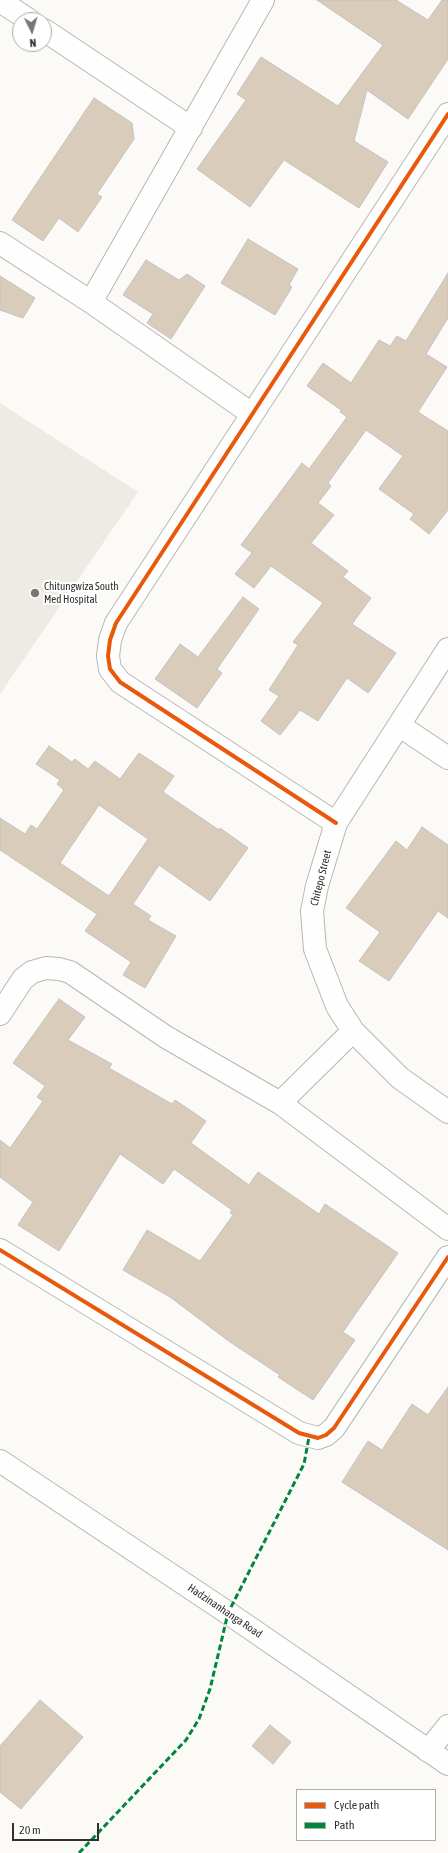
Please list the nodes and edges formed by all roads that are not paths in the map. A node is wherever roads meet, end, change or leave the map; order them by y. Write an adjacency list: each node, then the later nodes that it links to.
1 (0, 0): 3 (street)
2 (263, 0): 6 (street)
3 (17, 12)
4 (52, 35): 6 (street)
5 (448, 114): 9 (street)
6 (191, 128): 8 (street)
7 (0, 243): 8 (street)
8 (91, 302): 9 (street)
9 (252, 414): 13 (street)
10 (448, 649): 11 (street, Chitepo Street)
11 (400, 726): 12 (street); 13 (street, Chitepo Street)
12 (448, 758)
13 (336, 823): 15 (street, Chitepo Street)
14 (0, 1014): 16 (street)
15 (353, 1031): 16 (street); 17 (street, Chitepo Street)
16 (280, 1103): 18 (street)
17 (448, 1112)
18 (448, 1229)
19 (0, 1250): 20 (street)
20 (448, 1257)
21 (0, 1461): 23 (street, Hadzinanhanga Road)
22 (448, 1726): 23 (street)
23 (428, 1751): 24 (street, Hadzinanhanga Road)
24 (448, 1764)

